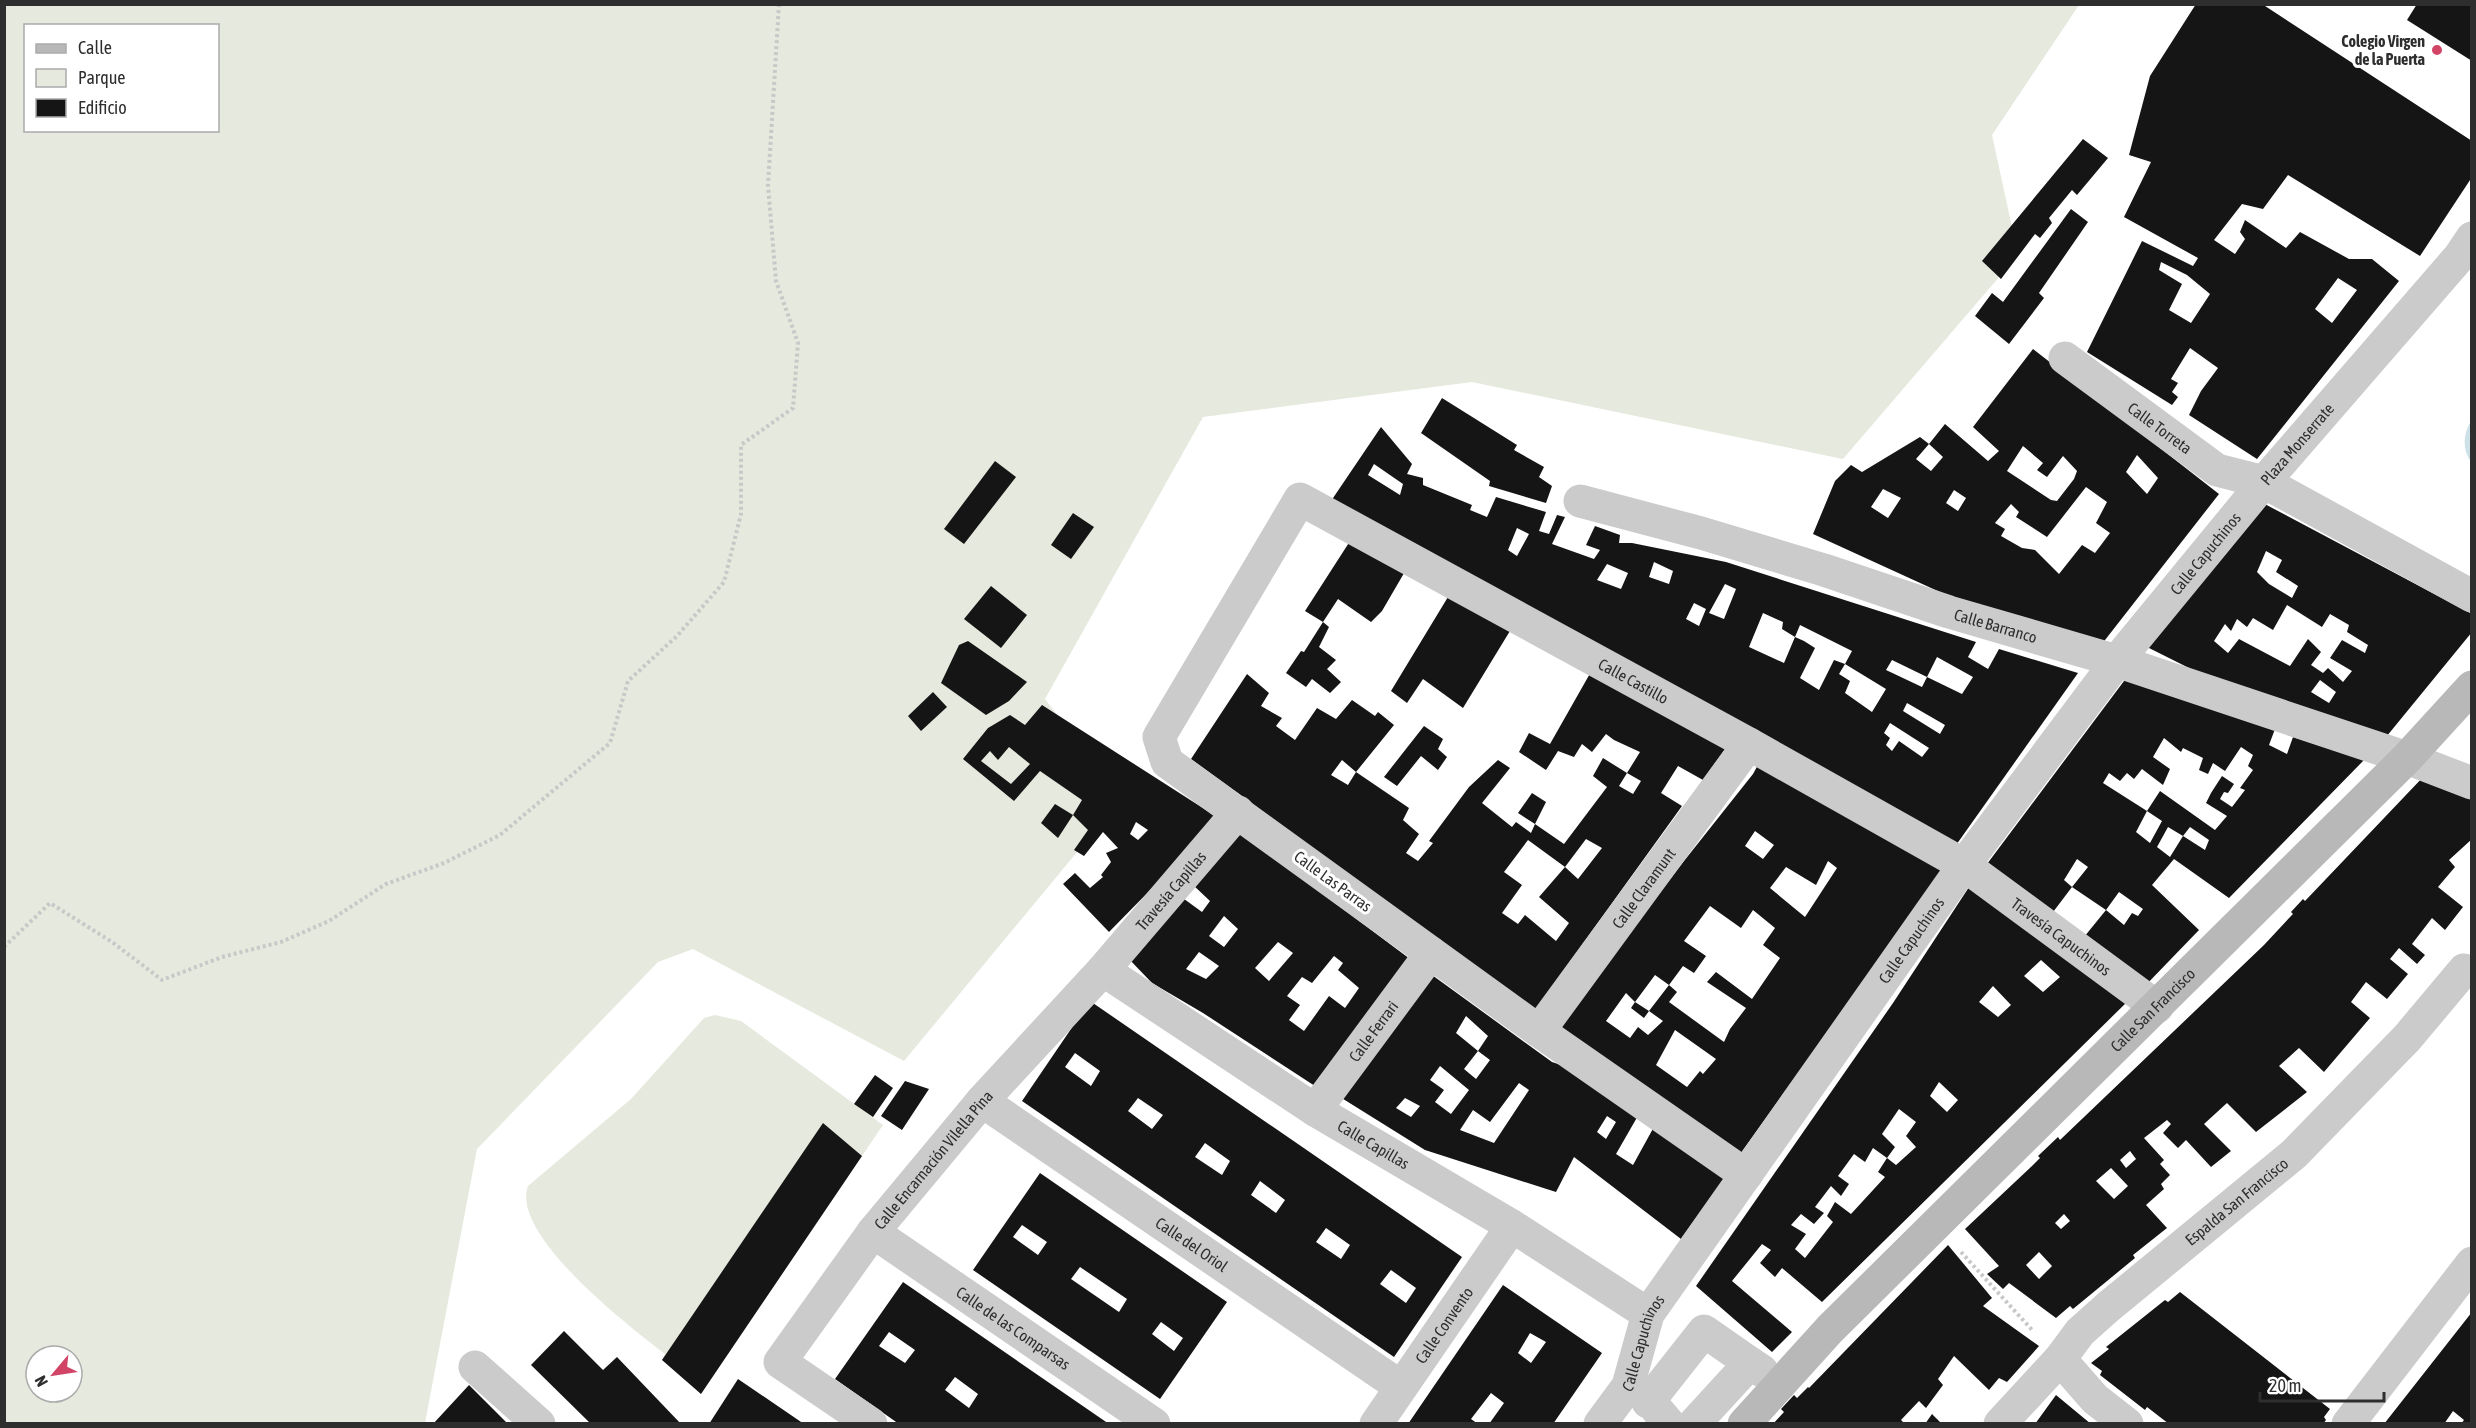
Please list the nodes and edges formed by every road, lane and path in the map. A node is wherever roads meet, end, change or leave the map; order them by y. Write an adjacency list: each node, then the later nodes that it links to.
1 (779, 4): 15 (path)
2 (2468, 252): 4 (street, Plaza Monserrate)
3 (2065, 358): 4 (street, Calle Torreta)
4 (2264, 482): 7 (street, Plaza Monserrate); 8 (street, Calle Capuchinos)
5 (1300, 499): 10 (street, Calle Castillo); 13 (street, Calle Las Parras)
6 (1580, 501): 8 (street, Calle Barranco)
7 (2472, 596)
8 (2117, 661): 11 (street, Calle Barranco); 14 (street, Calle Capuchinos)
9 (2472, 687): 11 (street, Calle San Francisco)
10 (1749, 744): 14 (street, Calle Castillo); 20 (street, Calle Claramunt)
11 (2407, 758): 12 (street, Calle Barranco); 19 (street, Calle San Francisco)
12 (2472, 783)
13 (1238, 812): 16 (street, Calle Las Parras); 17 (street, Travesía Capillas)
14 (1964, 865): 19 (street, Travesía Capuchinos); 23 (street, Calle Capuchinos)
15 (4, 947)
16 (1431, 954): 20 (street, Calle Las Parras); 22 (street, Calle Ferrari)
17 (1103, 970): 21 (street, Calle Encarnación Vilella Pina); 22 (street, Calle Capillas)
18 (2464, 970): 29 (street, Espalda San Francisco)
19 (2157, 1007): 24 (street, Calle San Francisco)
20 (1539, 1031): 23 (street, Calle Las Parras)
21 (982, 1101): 26 (street, Calle Encarnación Vilella Pina); 32 (street, Calle del Oriol)
22 (1316, 1110): 25 (street, Calle Capillas)
23 (1746, 1175): 28 (street, Calle Capuchinos)
24 (1938, 1224): 29 (path); 40 (street, Calle San Francisco)
25 (1512, 1226): 28 (street, Calle Capillas); 32 (street, Calle Convento)
26 (873, 1232): 36 (street, Calle Encarnación Vilella Pina); 37 (street, Calle de las Comparsas)
27 (2472, 1263): 43 (street)
28 (1648, 1314): 39 (street, Calle Capuchinos)
29 (2060, 1359): 41 (street, Espalda San Francisco); 42 (street)
30 (475, 1366): 35 (street)
31 (1670, 1374): 33 (street); 34 (street); 34 (street)
32 (1401, 1387): 38 (street, Calle Convento)
33 (1653, 1412)
34 (1699, 1418)
35 (539, 1424)
36 (871, 1424)
37 (1155, 1424)
38 (1376, 1424)
39 (1600, 1424)
40 (1744, 1424)
41 (2000, 1424)
42 (2127, 1424)
43 (2348, 1424)

